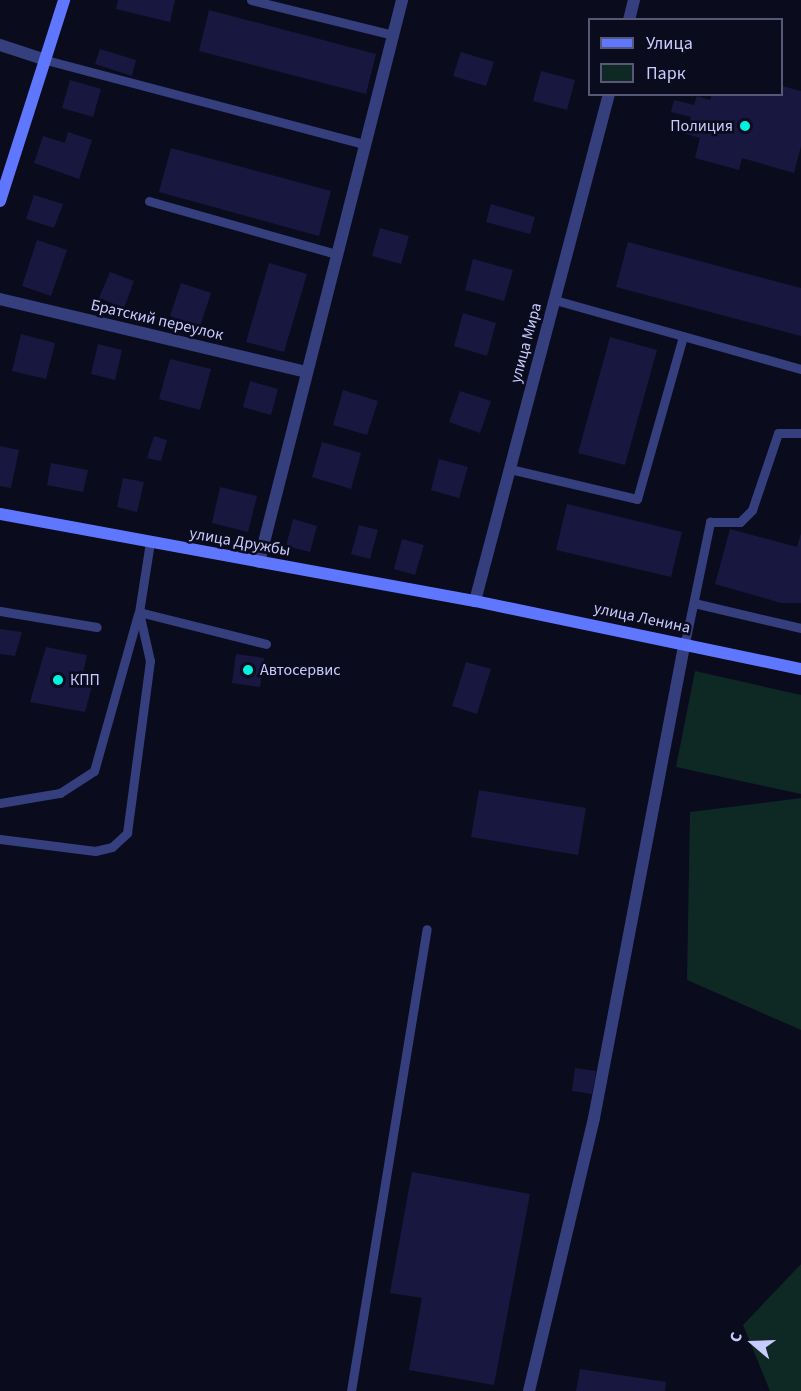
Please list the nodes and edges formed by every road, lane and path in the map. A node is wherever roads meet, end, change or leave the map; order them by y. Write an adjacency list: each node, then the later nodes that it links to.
1 (64, 0): 8 (street)
2 (251, 0): 6 (lane)
3 (402, 0): 6 (street)
4 (634, 0): 5 (street)
5 (629, 18)
6 (393, 35): 10 (street)
7 (0, 45): 8 (street)
8 (46, 60): 10 (lane); 11 (street)
9 (608, 96): 15 (street, улица Мира)
10 (364, 144): 13 (street)
11 (0, 201)
12 (149, 201): 13 (lane)
13 (336, 254): 18 (street)
14 (0, 299): 18 (street, Братский переулок)
15 (555, 300): 16 (lane); 20 (street, улица Мира)
16 (682, 336): 17 (lane); 20 (lane)
17 (801, 369)
18 (306, 372): 23 (street)
19 (801, 433): 25 (lane)
20 (510, 469): 24 (street, улица Мира)
21 (0, 514): 22 (street, улица Дружбы)
22 (150, 542): 23 (street, улица Дружбы); 27 (lane)
23 (259, 562): 24 (street, улица Дружбы)
24 (475, 601): 30 (street, улица Ленина)
25 (694, 603): 29 (lane); 30 (lane)
26 (0, 611): 28 (lane)
27 (139, 612): 31 (lane); 33 (lane); 34 (lane)
28 (97, 627)
29 (801, 628)
30 (685, 643): 32 (street, улица Ленина); 37 (street)
31 (266, 644)
32 (801, 669)
33 (0, 803)
34 (0, 839)
35 (427, 929): 36 (lane)
36 (351, 1391)
37 (529, 1391)

